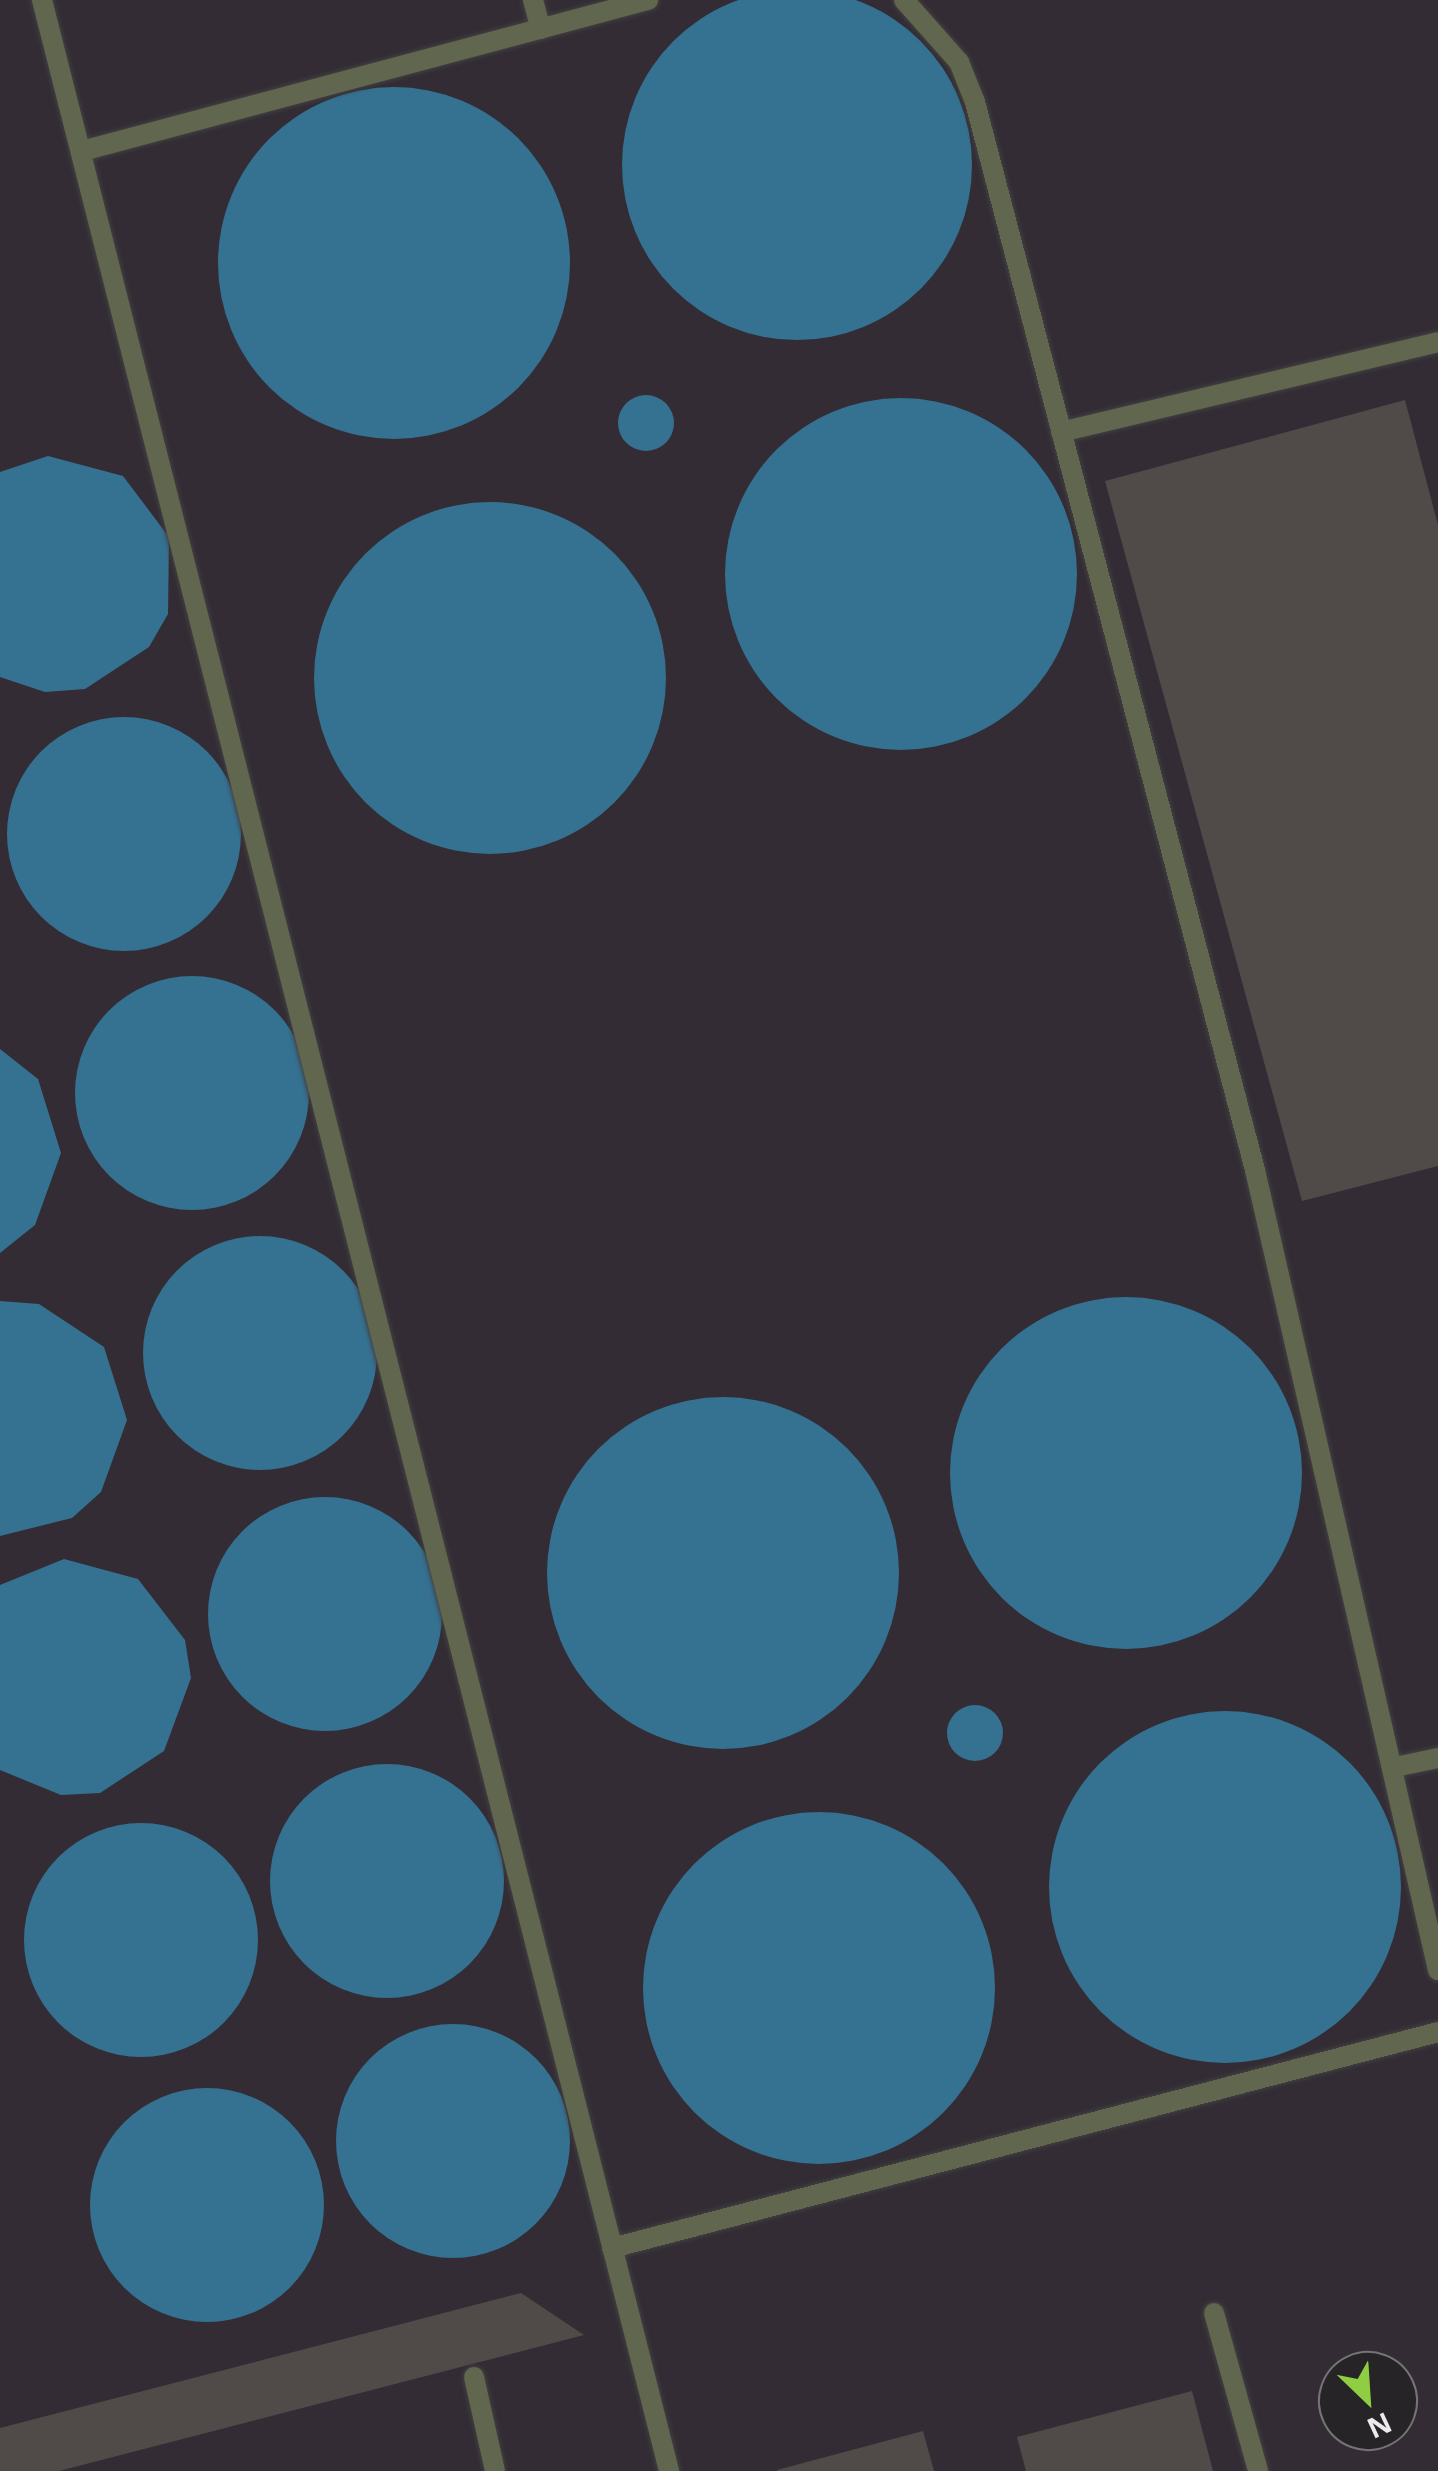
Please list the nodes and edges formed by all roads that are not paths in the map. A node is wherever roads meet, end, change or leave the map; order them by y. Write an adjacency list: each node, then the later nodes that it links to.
1 (42, 0): 6 (lane)
2 (533, 0): 5 (lane)
3 (648, 0): 5 (lane)
4 (904, 0): 8 (lane)
5 (541, 29): 6 (lane)
6 (82, 151): 13 (lane)
7 (1438, 342): 8 (lane)
8 (1060, 432): 10 (lane)
9 (1438, 1758): 10 (lane)
10 (1395, 1767): 11 (lane)
11 (1438, 1970)
12 (1438, 2032): 13 (lane)
13 (612, 2248): 17 (lane)
14 (1214, 2313): 18 (lane)
15 (474, 2377): 16 (lane)
16 (495, 2471)
17 (670, 2471)
18 (1258, 2471)

